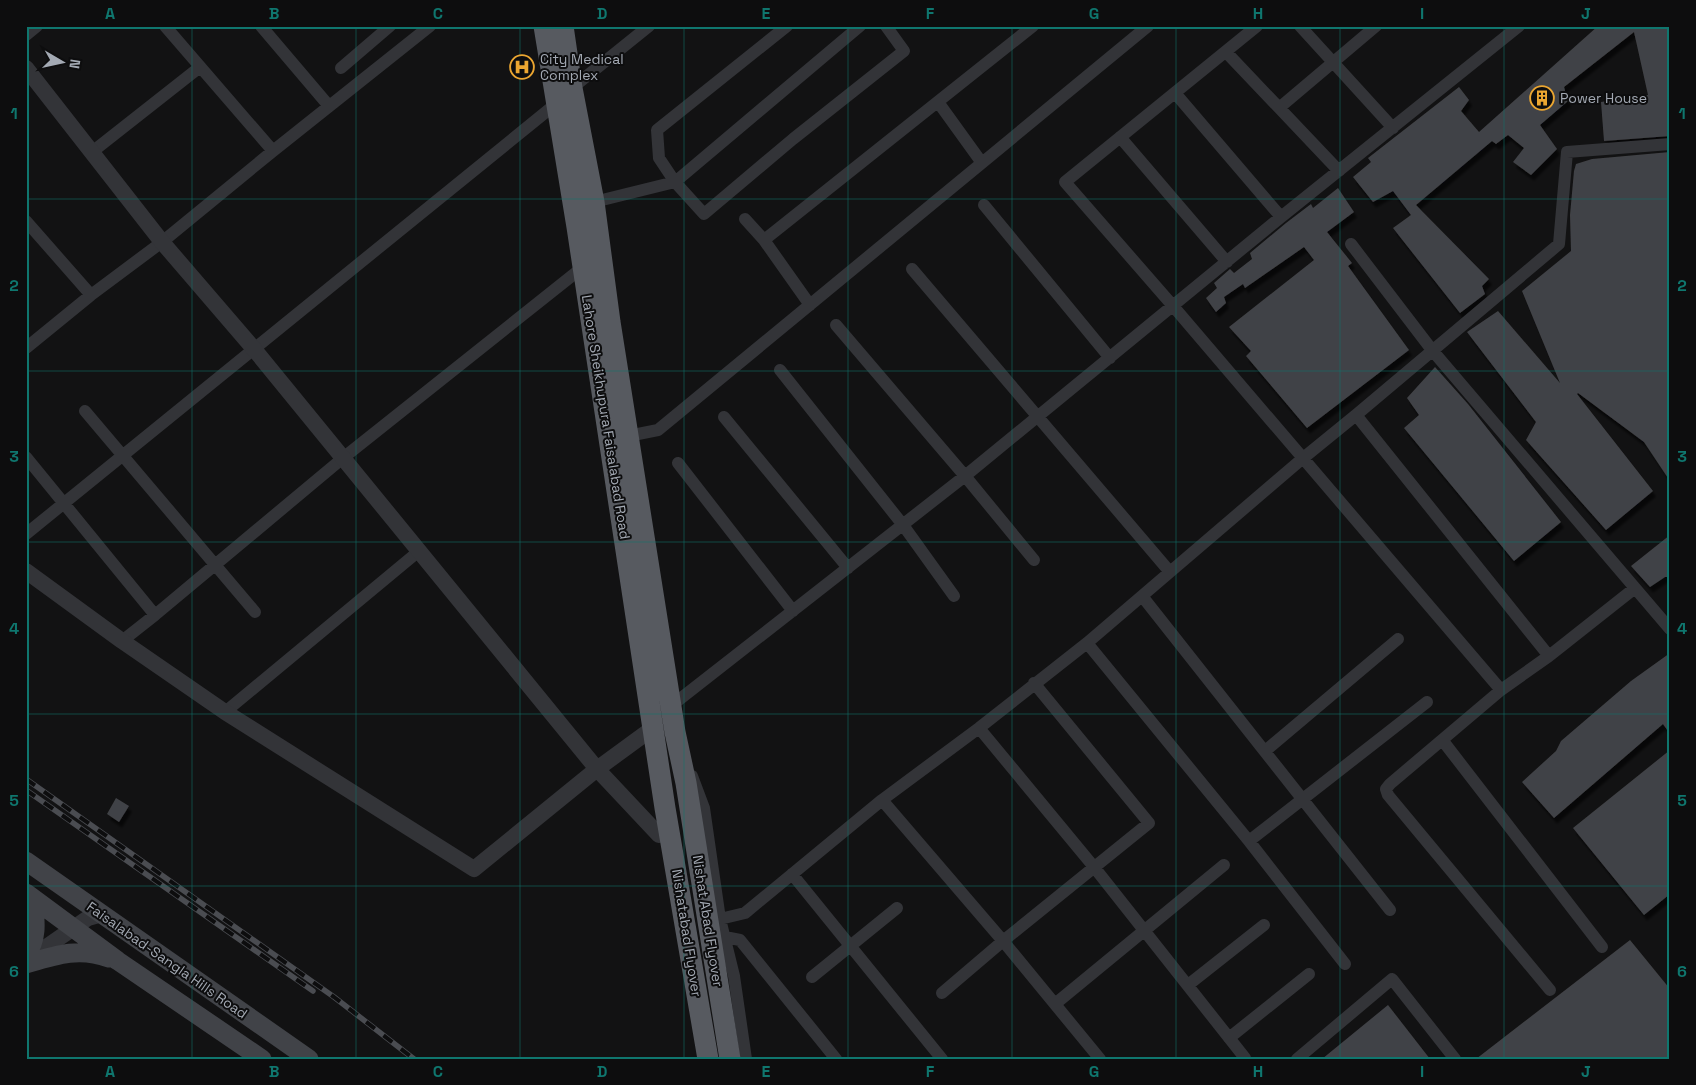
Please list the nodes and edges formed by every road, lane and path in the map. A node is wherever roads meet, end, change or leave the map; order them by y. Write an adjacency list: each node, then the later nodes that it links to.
1 (37, 26): 18 (street)
2 (165, 26): 21 (street)
3 (390, 26): 23 (street)
4 (430, 26): 28 (street)
5 (544, 26): 27 (highway, Lahore Sheikhupura Faisalabad Road)
6 (563, 26): 24 (highway, Lahore Sheikhupura Faisalabad Road)
7 (649, 26): 24 (street)
8 (787, 26): 37 (street)
9 (860, 26): 37 (street)
10 (886, 26): 37 (street)
11 (1033, 26): 26 (street)
12 (1148, 26): 35 (street)
13 (1257, 26): 19 (street)
14 (1300, 26): 20 (street)
15 (1376, 26): 20 (street)
16 (1519, 26): 30 (street)
17 (264, 27): 28 (street)
18 (26, 35)
19 (1226, 52): 25 (street); 29 (street)
20 (1333, 62): 29 (street); 30 (street)
21 (200, 67): 33 (street); 34 (street)
22 (26, 68): 34 (street)
23 (342, 68)
24 (572, 88): 38 (highway, Lahore Sheikhupura Faisalabad Road)
25 (1174, 93): 31 (street); 40 (street)
26 (938, 102): 35 (street); 43 (street)
27 (557, 103): 47 (highway, Lahore Sheikhupura Faisalabad Road); 54 (street)
28 (329, 106): 33 (street)
29 (1279, 108): 36 (street)
30 (1393, 128): 36 (street)
31 (1120, 137): 46 (street); 51 (street)
32 (1670, 144): 55 (street)
33 (272, 151): 44 (street)
34 (92, 152): 44 (street)
35 (982, 163): 50 (street)
36 (1339, 171): 40 (street)
37 (675, 182): 38 (street)
38 (594, 202): 62 (highway, Lahore Sheikhupura Faisalabad Road)
39 (984, 205): 56 (street)
40 (1281, 217): 46 (street)
41 (745, 219): 43 (street)
42 (26, 221): 49 (street)
43 (764, 240): 50 (street)
44 (162, 242): 49 (street); 54 (street)
45 (1351, 244): 55 (street)
46 (1227, 262): 51 (street)
47 (583, 267): 65 (street); 94 (highway, Lahore Sheikhupura Faisalabad Road)
48 (912, 269): 60 (street)
49 (91, 295): 53 (street)
50 (810, 305): 62 (street)
51 (1173, 306): 56 (street); 66 (street)
52 (836, 325): 68 (street)
53 (26, 348)
54 (254, 348): 63 (street); 65 (street)
55 (1432, 350): 59 (street); 78 (street)
56 (1110, 358): 60 (street)
57 (780, 370): 70 (street)
58 (85, 411): 63 (street)
59 (1356, 415): 66 (street); 88 (street)
60 (1038, 417): 68 (street); 77 (street)
61 (724, 418): 75 (street)
62 (628, 436): 92 (highway, Lahore Sheikhupura Faisalabad Road)
63 (123, 456): 69 (street); 74 (street)
64 (26, 457): 69 (street)
65 (344, 458): 72 (street); 74 (street)
66 (1302, 458): 77 (street); 90 (street)
67 (678, 463): 81 (street)
68 (965, 476): 70 (street); 73 (street)
69 (64, 504): 71 (street); 83 (street)
70 (903, 525): 75 (street); 79 (street)
71 (26, 534)
72 (419, 551): 93 (street); 99 (street)
73 (1034, 560)
74 (215, 565): 82 (street); 83 (street)
75 (848, 568): 81 (street)
76 (26, 571): 86 (street)
77 (1170, 572): 80 (street)
78 (1635, 588): 84 (street); 88 (street)
79 (954, 596)
80 (1142, 596): 87 (street); 98 (street)
81 (793, 611): 92 (street)
82 (255, 612)
83 (155, 615): 86 (street)
84 (1670, 629)
85 (1398, 639): 98 (street)
86 (122, 641): 93 (street)
87 (1087, 643): 89 (street); 105 (street)
88 (1549, 656): 90 (street)
89 (1034, 683): 95 (street); 108 (street)
90 (1501, 690): 97 (street)
91 (1427, 702): 101 (street)
92 (671, 706): 96 (highway, Lahore Sheikhupura Faisalabad Road)
93 (225, 712): 99 (street)
94 (653, 728): 99 (street); 103 (highway, Lahore Sheikhupura Faisalabad Road)
95 (979, 728): 102 (street); 108 (street)
96 (675, 732): 100 (highway, Lahore Sheikhupura Faisalabad Road); 114 (street)
97 (1443, 741): 121 (street); 129 (street)
98 (1265, 751): 101 (street)
99 (597, 769): 104 (street)
100 (686, 783): 137 (highway, Nishat Abad Flyover)
101 (1303, 799): 105 (street); 112 (street)
102 (882, 800): 109 (street); 119 (street)
103 (665, 808): 136 (highway, Nishatabad Flyover)
104 (659, 835)
105 (1249, 842): 125 (street)
106 (26, 861): 113 (main road, Faisalabad-Sangla Hills Road)
107 (1224, 864): 117 (street)
108 (1094, 868): 117 (street); 119 (street)
109 (792, 874): 114 (street); 120 (street)
110 (30, 896): 116 (main road, Faisalabad-Sangla Hills Road); 122 (main road)
111 (897, 908): 120 (street)
112 (1390, 910)
113 (102, 914): 116 (street); 135 (main road, Faisalabad-Sangla Hills Road)
114 (720, 919): 118 (street)
115 (1264, 925): 128 (street)
116 (73, 928): 123 (main road, Faisalabad-Sangla Hills Road); 124 (street)
117 (1144, 931): 128 (street); 131 (street)
118 (725, 937): 138 (street); 139 (street)
119 (1003, 941): 130 (street); 131 (street)
120 (850, 946): 127 (street); 140 (street)
121 (1602, 947)
122 (26, 956)
123 (118, 961): 124 (main road); 134 (main road, Faisalabad-Sangla Hills Road)
124 (26, 963)
125 (1345, 964)
126 (1309, 974): 132 (street)
127 (812, 977)
128 (1188, 986): 132 (street)
129 (1550, 990)
130 (942, 993)
131 (1055, 1004): 141 (street)
132 (1229, 1038): 133 (street)
133 (1245, 1058)
134 (262, 1059)
135 (309, 1059)
136 (708, 1059)
137 (730, 1059)
138 (746, 1059)
139 (836, 1059)
140 (942, 1059)
141 (1100, 1059)
142 (1297, 1059): 143 (street)
143 (1456, 1059)

